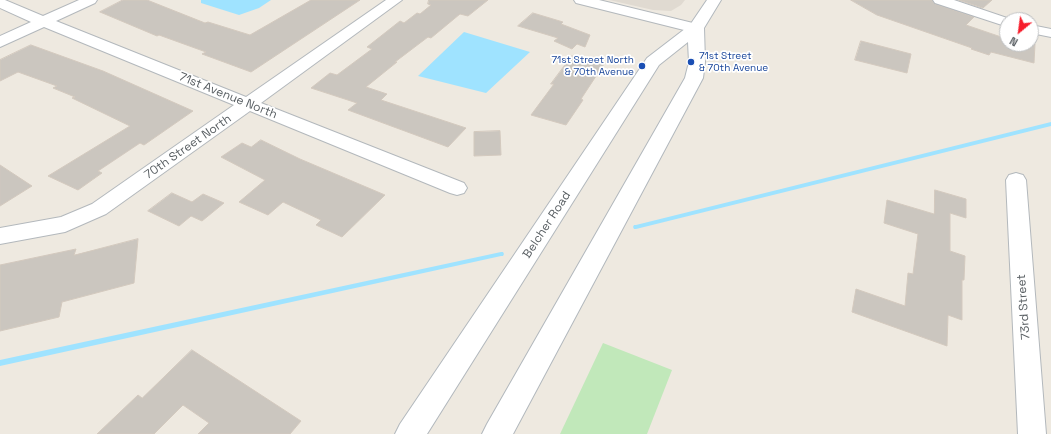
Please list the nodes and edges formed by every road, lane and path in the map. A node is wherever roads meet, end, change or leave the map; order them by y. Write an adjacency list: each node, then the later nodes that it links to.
1 (90, 0): 8 (street)
2 (395, 0): 13 (street, 70th Street North)
3 (580, 0): 9 (main road)
4 (714, 0): 9 (main road, Belcher Road)
5 (940, 0): 7 (street)
6 (0, 3): 8 (street, 71st Avenue North)
7 (999, 19)
8 (44, 22): 12 (street); 13 (street, 71st Avenue North)
9 (696, 28): 17 (main road, Belcher Road); 18 (main road)
10 (1039, 31): 11 (street)
11 (1051, 33)
12 (0, 42)
13 (248, 104): 15 (street, 71st Avenue North); 16 (street, 70th Street North)
14 (1016, 180): 19 (street, 73rd Street)
15 (457, 188)
16 (0, 236)
17 (410, 434)
18 (497, 434)
19 (1032, 434)

